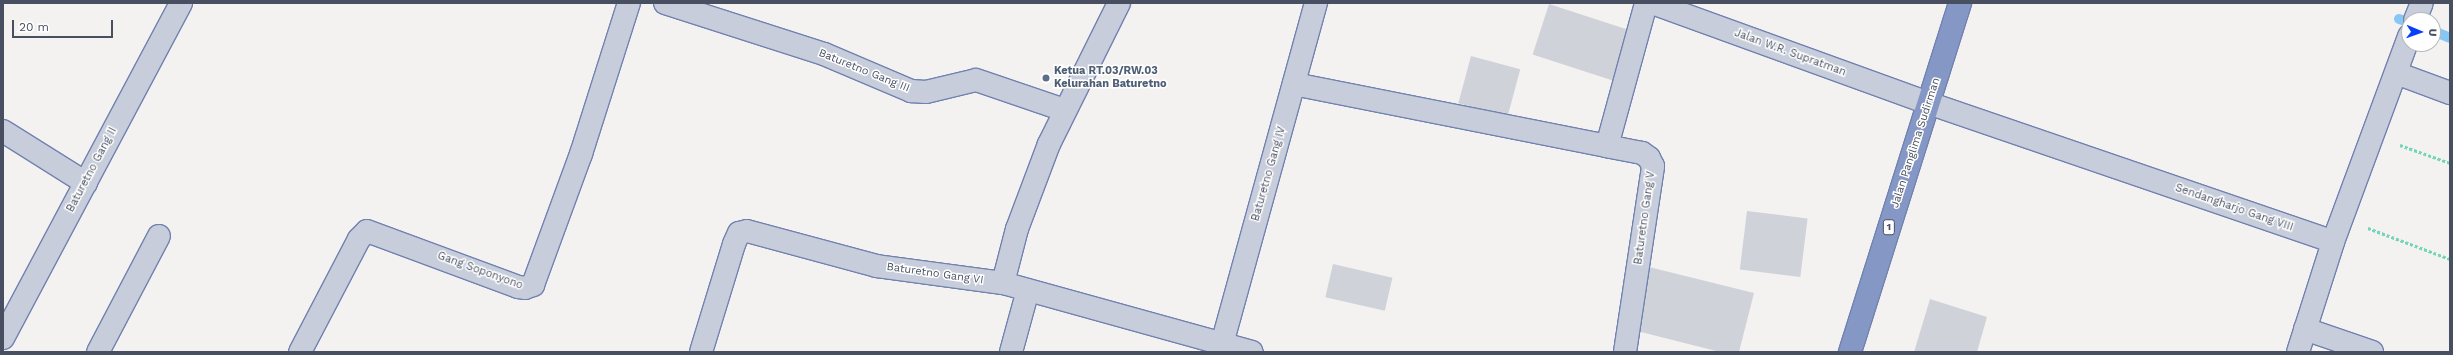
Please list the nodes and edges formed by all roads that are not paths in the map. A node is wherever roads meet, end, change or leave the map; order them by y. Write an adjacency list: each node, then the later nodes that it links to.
1 (181, 3): 17 (street, Baturetno Gang II)
2 (629, 3): 27 (street, Gang Soponyono)
3 (665, 3): 14 (street, Baturetno Gang III)
4 (1119, 3): 14 (street)
5 (1316, 3): 11 (street, Baturetno Gang IV)
6 (1646, 3): 16 (street)
7 (1652, 3): 13 (street, Jalan W.R. Supratman)
8 (1960, 3): 13 (highway, Jalan Panglima Sudirman / 1)
9 (2404, 52): 10 (street)
10 (2396, 73): 12 (street); 19 (street)
11 (1294, 84): 16 (street, Baturetno Gang V); 24 (street, Baturetno Gang IV)
12 (2450, 93)
13 (1928, 102): 19 (street, Sendangharjo Gang VIII); 32 (highway, Jalan Panglima Sudirman / 1)
14 (1064, 110): 20 (street)
15 (3, 132): 17 (street)
16 (1607, 146): 31 (street, Baturetno Gang V)
17 (86, 182): 23 (street, Baturetno Gang II)
18 (159, 236): 26 (street)
19 (2333, 242): 22 (street)
20 (1003, 283): 21 (street, Baturetno Gang VI); 28 (street, Baturetno Gang VI)
21 (1028, 290): 25 (street, Baturetno Gang VI); 29 (street)
22 (2305, 329): 33 (street); 34 (street)
23 (3, 338)
24 (1222, 344): 25 (street, Baturetno Gang VI); 30 (street, Baturetno Gang VI)
25 (1196, 345)
26 (98, 352)
27 (300, 352)
28 (701, 352)
29 (1011, 352)
30 (1252, 352)
31 (1625, 352)
32 (1850, 352)
33 (2298, 352)
34 (2372, 352)

